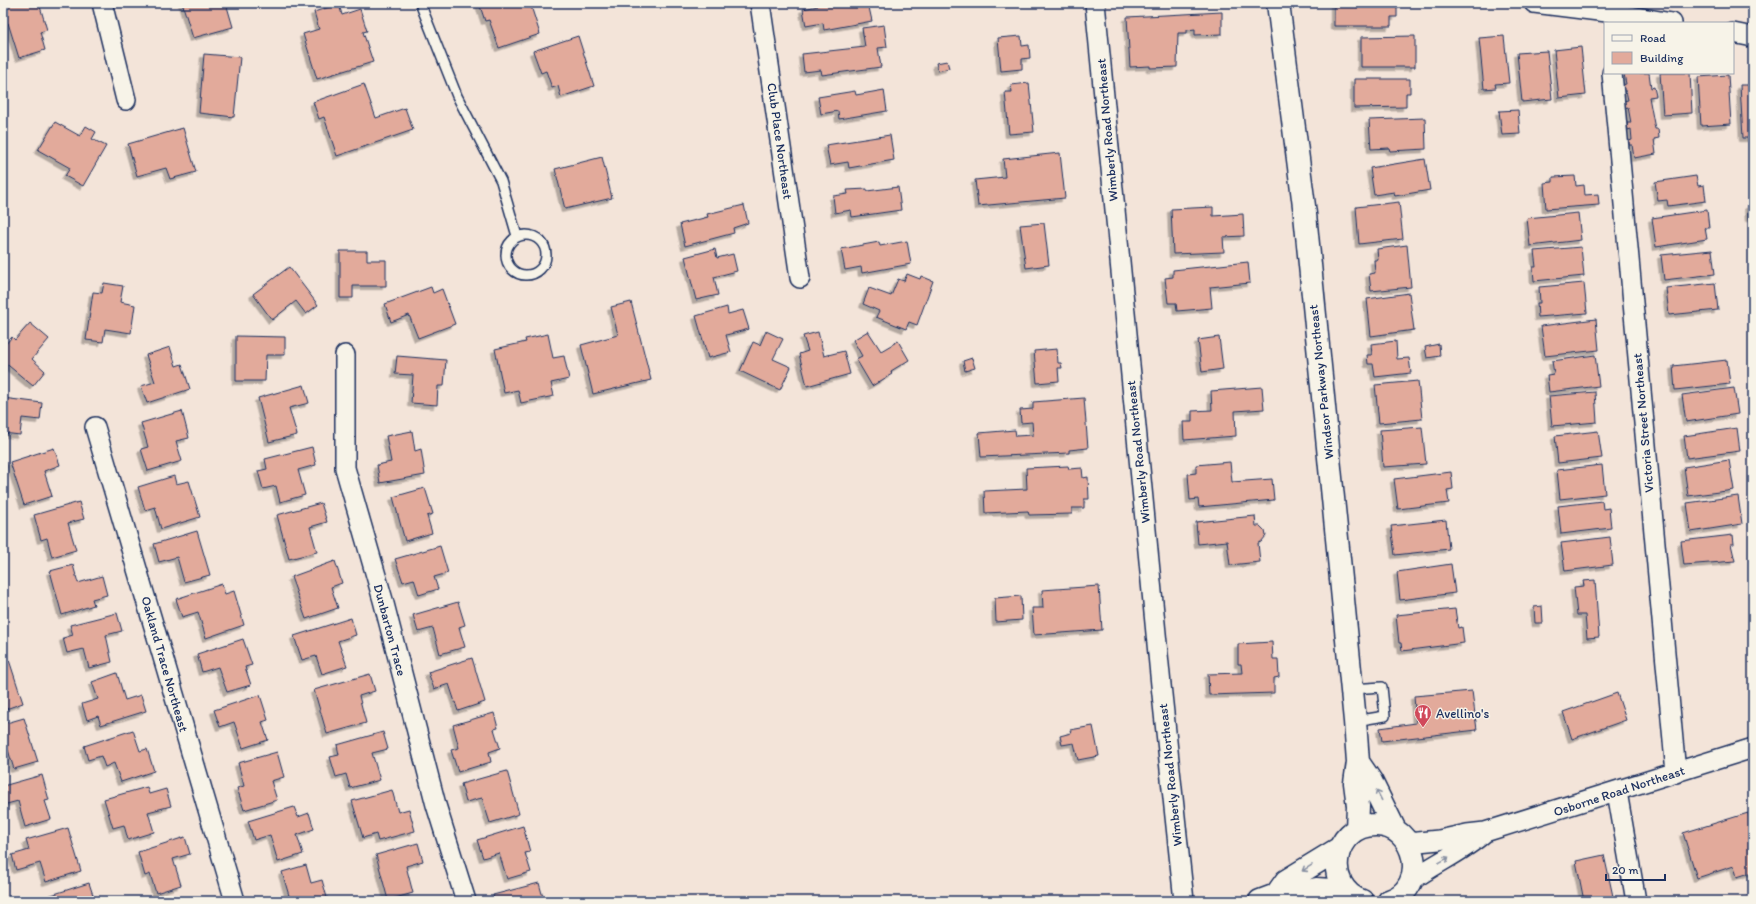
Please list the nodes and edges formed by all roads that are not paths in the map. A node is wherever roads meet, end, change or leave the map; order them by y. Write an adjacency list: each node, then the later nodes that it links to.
1 (102, 3): 12 (street)
2 (420, 3): 13 (lane)
3 (760, 3): 14 (street, Club Place Northeast)
4 (1096, 3): 32 (street, Wimberly Road Northeast)
5 (1278, 3): 17 (street, Windsor Parkway Northeast)
6 (1534, 3): 7 (street)
7 (1608, 18): 8 (street)
8 (1659, 22)
9 (1734, 33): 10 (street)
10 (1753, 37)
11 (1612, 74): 21 (street, Victoria Street Northeast)
12 (126, 100)
13 (517, 236): 13 (lane)
14 (800, 278)
15 (345, 355): 31 (street, Dunbarton Trace)
16 (95, 426): 30 (street, Oakland Trace Northeast)
17 (1352, 689): 18 (street, Windsor Parkway Northeast); 18 (lane)
18 (1355, 721): 20 (street, Windsor Parkway Northeast)
19 (1753, 748): 21 (street, Osborne Road Northeast)
20 (1358, 762): 23 (street, Windsor Parkway Northeast); 25 (street, one-way to 20)
21 (1676, 773): 22 (street, Osborne Road Northeast)
22 (1617, 792): 24 (street, Osborne Road Northeast); 34 (street)
23 (1358, 829): 25 (street); 26 (street)
24 (1485, 832): 25 (street, Osborne Road Northeast); 27 (street, Osborne Road Northeast, one-way to 24)
25 (1401, 837): 27 (street)
26 (1340, 848): 28 (street, one-way to 28); 29 (street)
27 (1411, 881): 33 (street)
28 (1268, 898): 29 (street)
29 (1358, 898)
30 (235, 901)
31 (466, 901)
32 (1184, 901)
33 (1392, 901)
34 (1636, 901)

